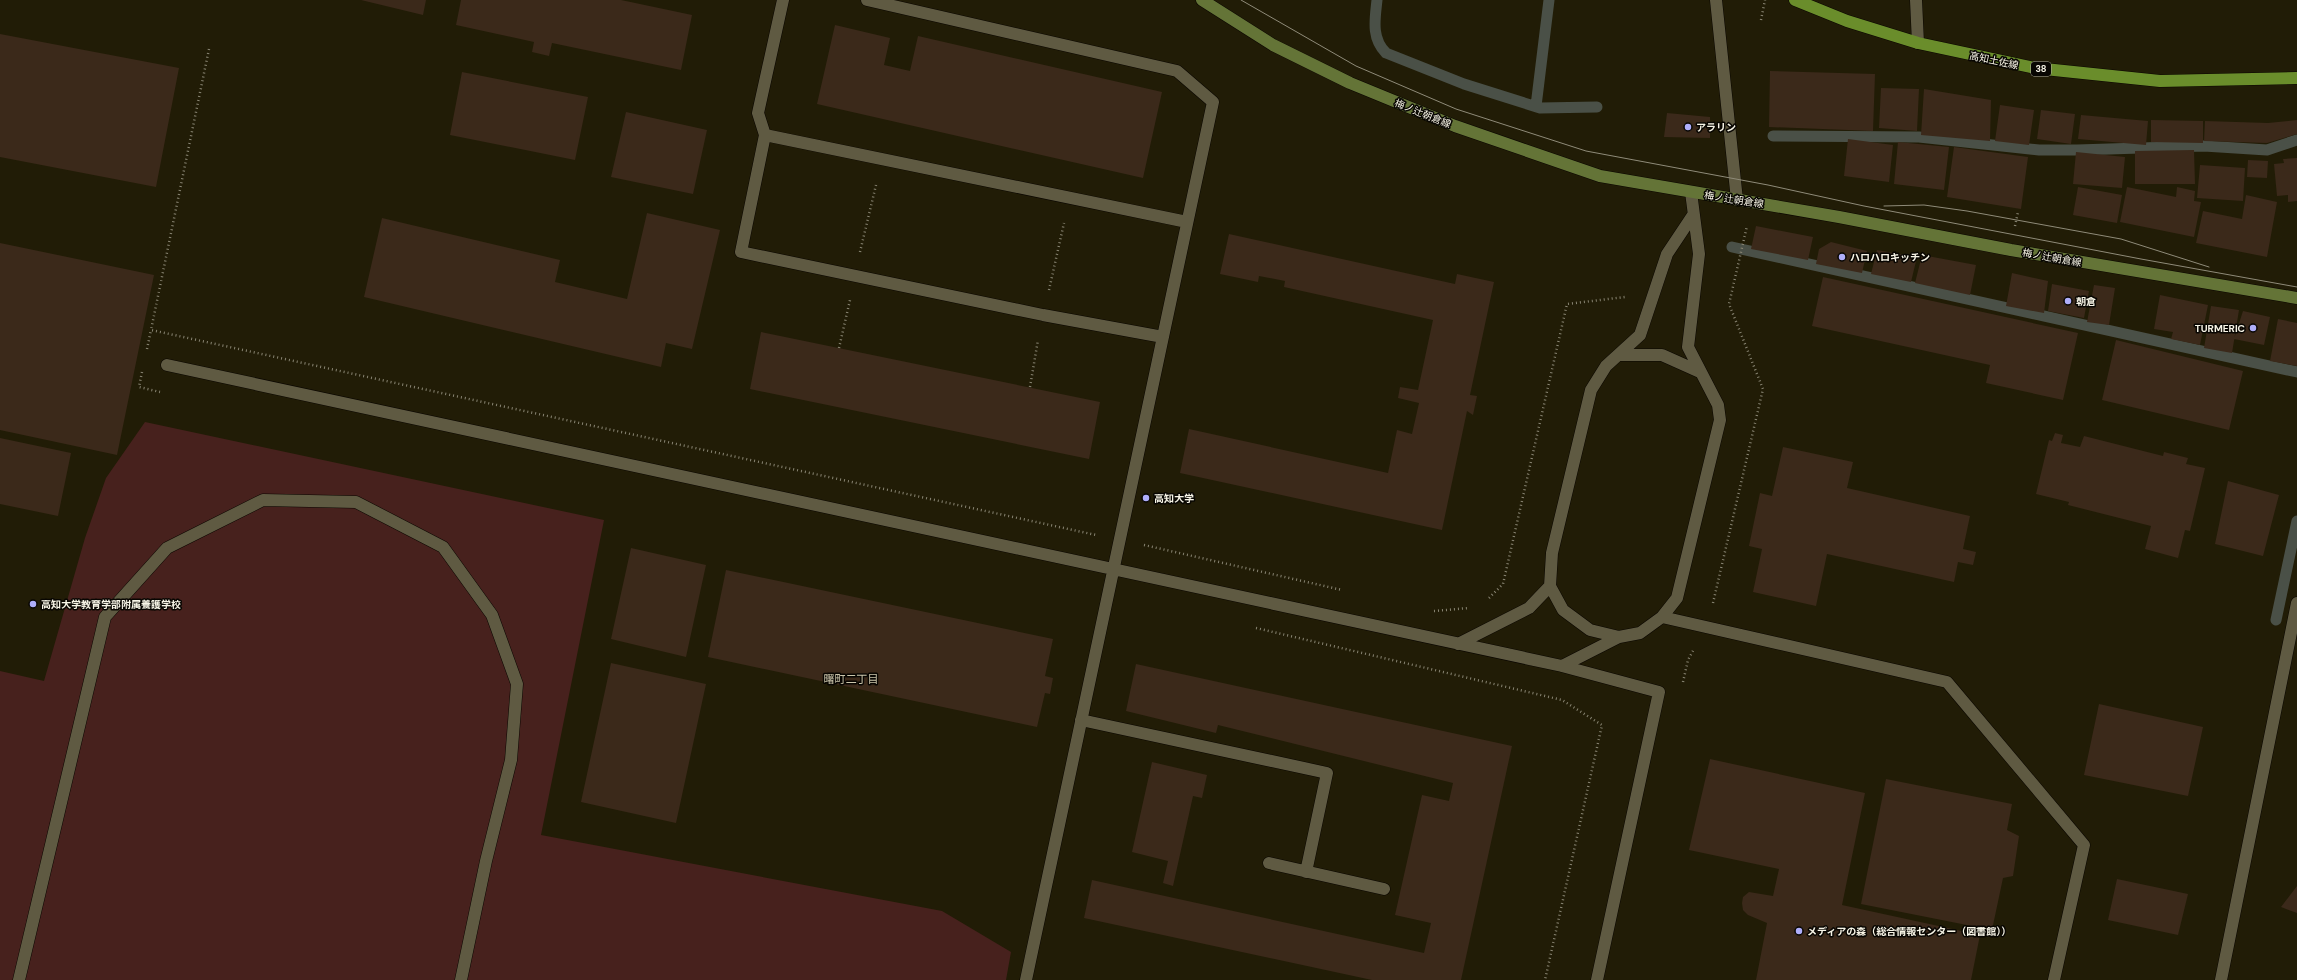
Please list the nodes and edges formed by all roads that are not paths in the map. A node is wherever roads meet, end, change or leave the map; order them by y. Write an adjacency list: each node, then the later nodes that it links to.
1 (783, 0): 9 (street)
2 (867, 0): 13 (street)
3 (1202, 0): 10 (main road, 梅ノ辻朝倉線)
4 (1716, 0): 11 (street)
5 (1795, 0): 7 (main road, 高知土佐線 / 38)
6 (1916, 0): 7 (street)
7 (1918, 43): 8 (main road, 高知土佐線 / 38)
8 (2297, 78)
9 (765, 135): 13 (street); 15 (street)
10 (1691, 192): 11 (main road, 梅ノ辻朝倉線); 12 (street)
11 (1737, 200): 14 (main road, 梅ノ辻朝倉線)
12 (1693, 215): 16 (street); 18 (street)
13 (1187, 222): 15 (street)
14 (2297, 298)
15 (1163, 337): 19 (street)
16 (1618, 355): 18 (street); 20 (street)
17 (167, 365): 19 (street)
18 (1700, 372): 22 (street)
19 (1113, 570): 25 (street); 27 (street)
20 (1550, 586): 24 (street); 25 (street)
21 (2297, 603): 23 (street)
22 (1662, 617): 24 (street); 35 (street)
23 (2296, 618): 36 (street)
24 (1619, 637): 26 (street)
25 (1458, 644): 26 (street)
26 (1562, 666): 34 (street)
27 (1081, 720): 29 (street); 33 (street)
28 (1268, 863): 29 (street)
29 (1306, 872): 30 (street)
30 (1384, 889)
31 (18, 980): 32 (street)
32 (461, 980)
33 (1026, 980)
34 (1597, 980)
35 (2054, 980)
36 (2220, 980)

